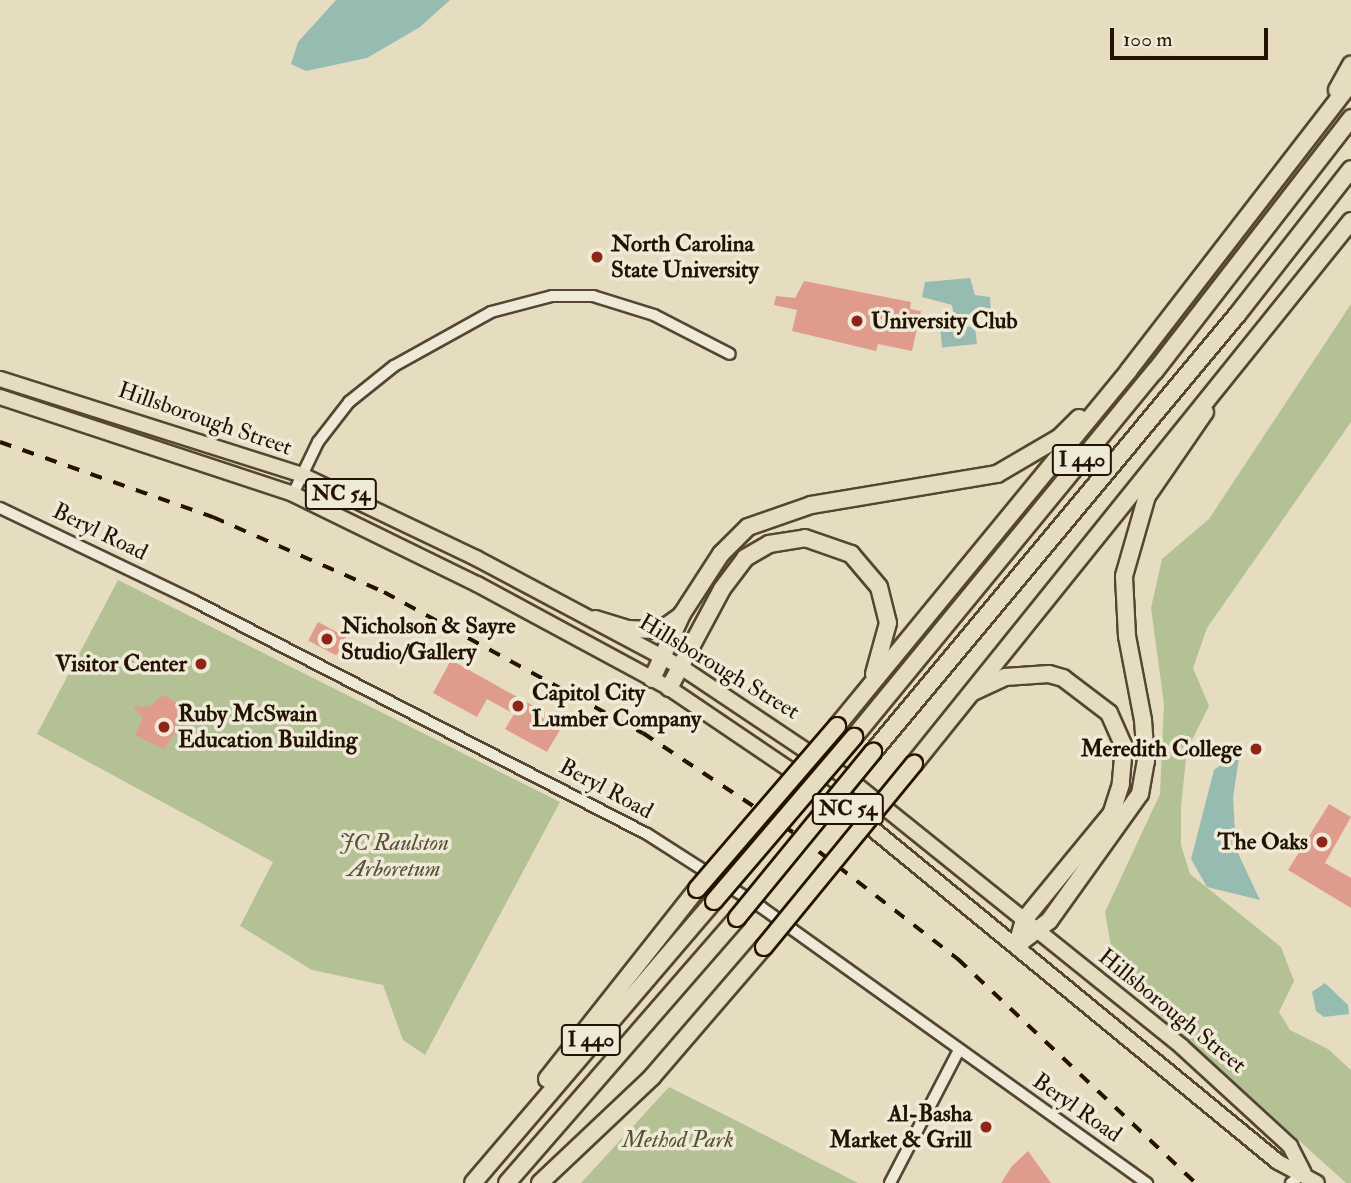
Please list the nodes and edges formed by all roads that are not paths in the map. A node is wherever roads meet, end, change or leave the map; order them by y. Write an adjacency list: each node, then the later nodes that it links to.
1 (1351, 65): 4 (highway)
2 (1351, 83): 4 (highway)
3 (1351, 118): 27 (highway, I 440, bridge)
4 (1318, 124): 9 (highway)
5 (1351, 169): 30 (highway, I 440, bridge)
6 (1351, 221): 7 (highway)
7 (1250, 348): 22 (highway); 24 (highway)
8 (730, 354): 12 (street)
9 (1129, 370): 15 (highway); 21 (highway)
10 (0, 379): 12 (main road, Hillsborough Street / NC 54)
11 (0, 397): 13 (main road, Hillsborough Street / NC 54)
12 (302, 475): 13 (street); 16 (main road, Hillsborough Street / NC 54)
13 (293, 494): 19 (main road, Hillsborough Street / NC 54)
14 (0, 508): 26 (street, Beryl Road)
15 (682, 614): 16 (highway); 17 (highway)
16 (595, 619): 17 (main road, Hillsborough Street / NC 54)
17 (663, 658): 18 (main road, Hillsborough Street / NC 54); 19 (highway)
18 (681, 667): 20 (highway); 21 (highway); 23 (main road, Hillsborough Street / NC 54)
19 (652, 679): 20 (main road, Hillsborough Street / NC 54)
20 (668, 688): 25 (main road, Hillsborough Street / NC 54)
21 (868, 690): 27 (highway, bridge)
22 (967, 694): 23 (highway); 31 (highway, bridge)
23 (1024, 920): 24 (main road, Hillsborough Street); 25 (highway)
24 (1038, 932): 25 (highway); 28 (main road, Hillsborough Street)
25 (1017, 944): 28 (main road, Hillsborough Street)
26 (959, 1050): 32 (street); 33 (street, Beryl Road)
27 (494, 1158): 29 (highway, I 440)
28 (1304, 1173): 34 (street); 35 (main road, Hillsborough Street)
29 (473, 1183)
30 (507, 1183)
31 (540, 1183)
32 (890, 1183)
33 (1147, 1183)
34 (1291, 1183)
35 (1317, 1183)

